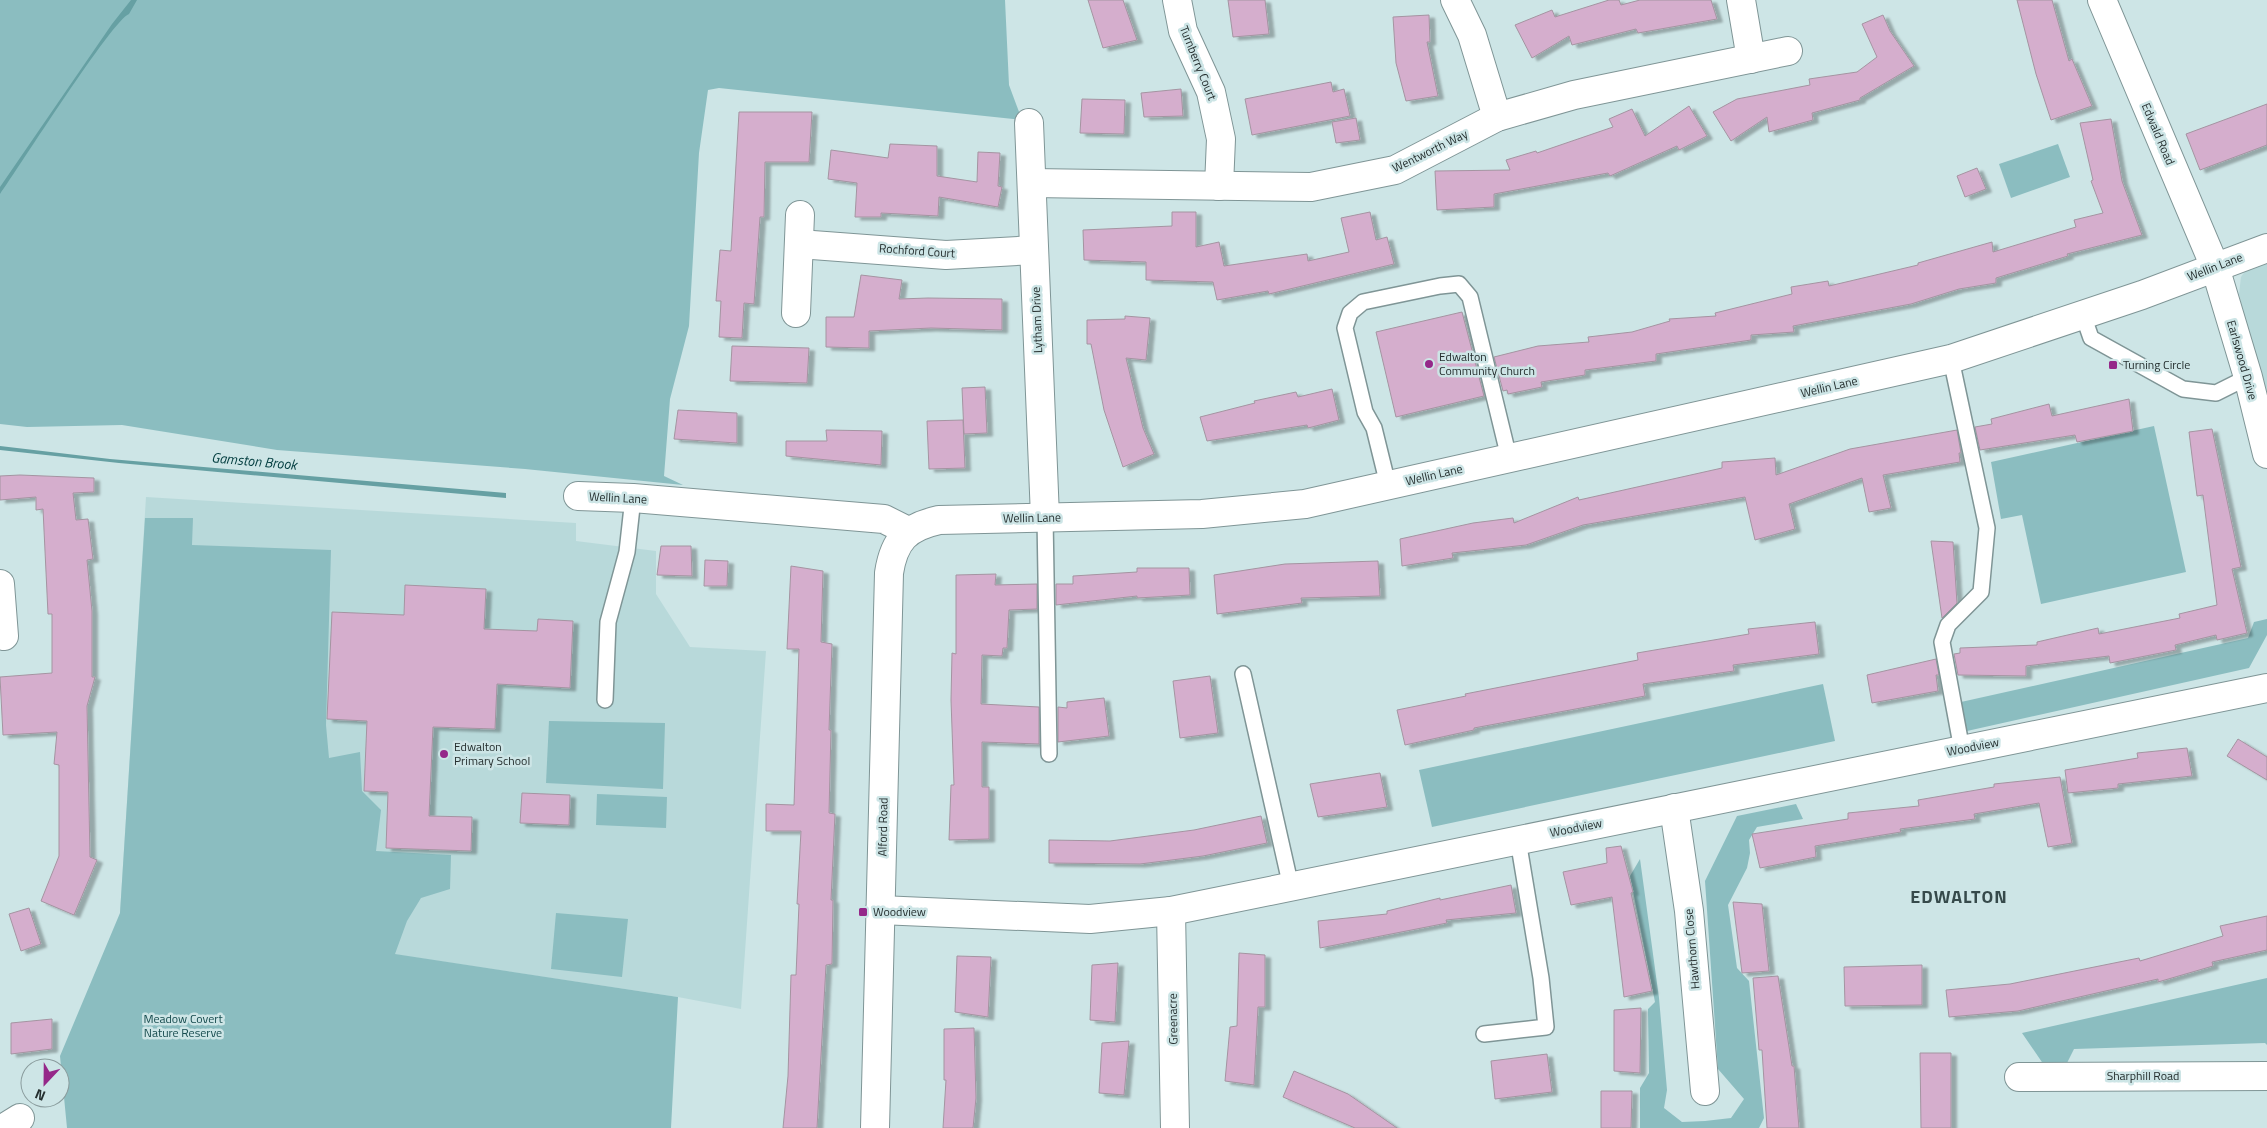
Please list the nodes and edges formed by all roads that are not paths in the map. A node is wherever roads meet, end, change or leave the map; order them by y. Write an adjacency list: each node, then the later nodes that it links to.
1 (1177, 0): 10 (street, Turnberry Court)
2 (1455, 0): 7 (street)
3 (1741, 0): 6 (street)
4 (2102, 0): 15 (street, Edwald Road)
5 (1788, 51): 6 (street, Wentworth Way)
6 (1751, 59): 7 (street, Wentworth Way)
7 (1497, 118): 10 (street, Wentworth Way)
8 (1029, 123): 9 (street, Lytham Drive)
9 (1032, 184): 10 (street, Wentworth Way); 14 (street, Lytham Drive)
10 (1219, 186)
11 (800, 215): 12 (street)
12 (799, 244): 14 (street, Rochford Court); 16 (street)
13 (2267, 248): 15 (street, Wellin Lane)
14 (1034, 250): 25 (street, Lytham Drive)
15 (2215, 268): 17 (street, Wellin Lane); 19 (street, Earlswood Drive)
16 (796, 313)
17 (2083, 315): 18 (street, Wellin Lane); 19 (lane)
18 (1951, 359): 21 (street, Wellin Lane); 32 (lane)
19 (2248, 378): 20 (street, Earlswood Drive)
20 (2267, 454)
21 (1509, 458): 22 (street, Wellin Lane); 22 (lane)
22 (1388, 486): 25 (street, Wellin Lane)
23 (578, 496): 24 (street, Wellin Lane)
24 (633, 498): 26 (street, Wellin Lane); 31 (lane)
25 (1045, 517): 26 (street, Wellin Lane); 33 (lane)
26 (908, 531): 37 (street, Alford Road)
27 (0, 584): 28 (street)
28 (4, 636)
29 (1243, 674): 36 (lane)
30 (2267, 688): 32 (street, Woodview)
31 (605, 700)
32 (1962, 750): 34 (street, Woodview)
33 (1049, 754)
34 (1674, 808): 35 (street, Woodview); 42 (street, Hawthorn Close)
35 (1518, 840): 36 (street, Woodview); 39 (lane)
36 (1291, 887): 38 (street, Woodview)
37 (880, 910): 38 (street, Woodview); 43 (street, Alford Road)
38 (1170, 911): 44 (street, Greenacre)
39 (1484, 1034)
40 (2267, 1076): 41 (street, Sharphill Road)
41 (2019, 1077)
42 (1705, 1091)
43 (875, 1128)
44 (1175, 1128)

